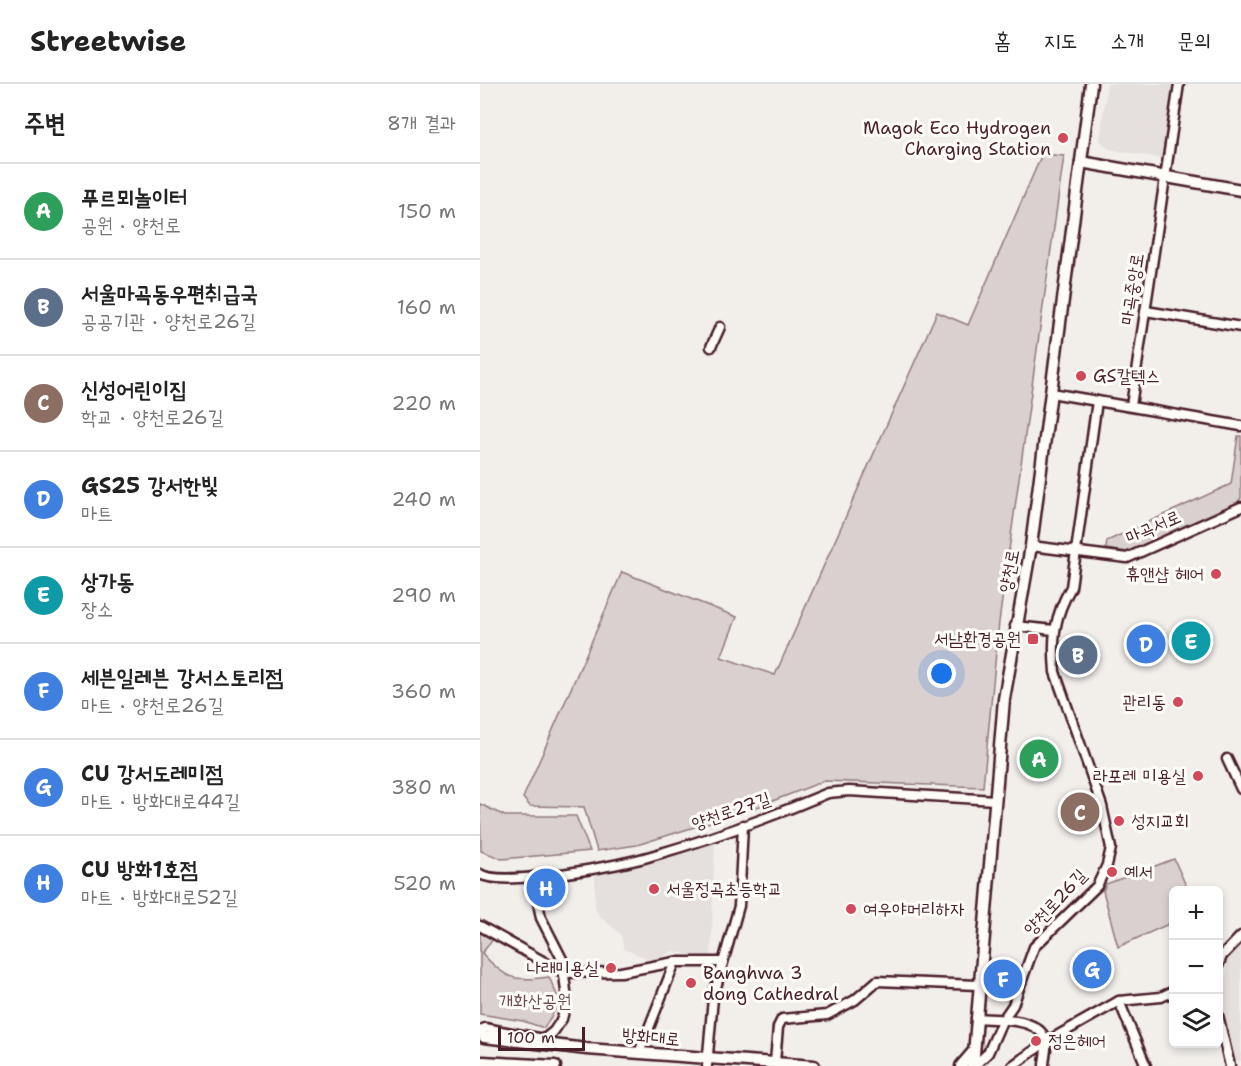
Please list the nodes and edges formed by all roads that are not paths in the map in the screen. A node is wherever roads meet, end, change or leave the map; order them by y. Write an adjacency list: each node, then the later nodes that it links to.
1 (1090, 84): 3 (main road, 양천로)
2 (1179, 84): 4 (street, 마곡중앙로)
3 (1081, 162): 4 (main road); 10 (main road, 양천로)
4 (1166, 177): 5 (main road); 6 (street, 마곡중앙로)
5 (1241, 190)
6 (1146, 311): 8 (street); 12 (street, 마곡중앙로)
7 (720, 327): 9 (street)
8 (1241, 327)
9 (711, 347)
10 (1051, 393): 11 (street); 15 (main road, 양천로)
11 (1097, 401): 12 (street); 16 (street)
12 (1131, 406): 13 (street)
13 (1241, 426)
14 (1241, 507): 16 (street, 마곡서로)
15 (1031, 546): 16 (street, 마곡서로); 17 (main road, 양천로)
16 (1075, 551): 18 (street)
17 (1015, 626): 18 (street); 21 (main road, 양천로)
18 (1054, 630): 35 (street, 양천로26길)
19 (1227, 759): 20 (street)
20 (1241, 789)
21 (995, 800): 22 (street, 양천로27길); 31 (main road, 양천로)
22 (743, 825): 24 (street, 양천로27길); 29 (street)
23 (480, 874): 24 (street, 양천로27길)
24 (534, 877): 30 (street)
25 (480, 926): 30 (street)
26 (1241, 936): 27 (street)
27 (1223, 955)
28 (675, 962): 29 (street); 30 (street); 42 (street)
29 (723, 962): 44 (street)
30 (564, 973): 38 (street)
31 (978, 985): 34 (main road, 양천로); 45 (street)
32 (1169, 993): 33 (street)
33 (1119, 1001): 39 (street); 52 (street)
34 (976, 1018): 35 (street); 41 (main road, 양천로)
35 (1002, 1021): 39 (street); 49 (street, 양천로26길)
36 (482, 1034): 38 (street); 40 (main road, 방화대로)
37 (1223, 1036): 53 (street)
38 (544, 1039): 40 (street)
39 (1046, 1042): 50 (street); 51 (street)
40 (608, 1049): 42 (main road, 방화대로)
41 (974, 1051): 48 (main road); 49 (main road, 양천로)
42 (639, 1053): 44 (main road, 방화대로)
43 (483, 1062): 46 (main road)
44 (707, 1062): 45 (main road, 방화대로)
45 (775, 1062): 47 (main road, 방화대로)
46 (555, 1066)
47 (814, 1066)
48 (961, 1066)
49 (974, 1066)
50 (1012, 1066)
51 (1044, 1066)
52 (1146, 1066)
53 (1230, 1066)

